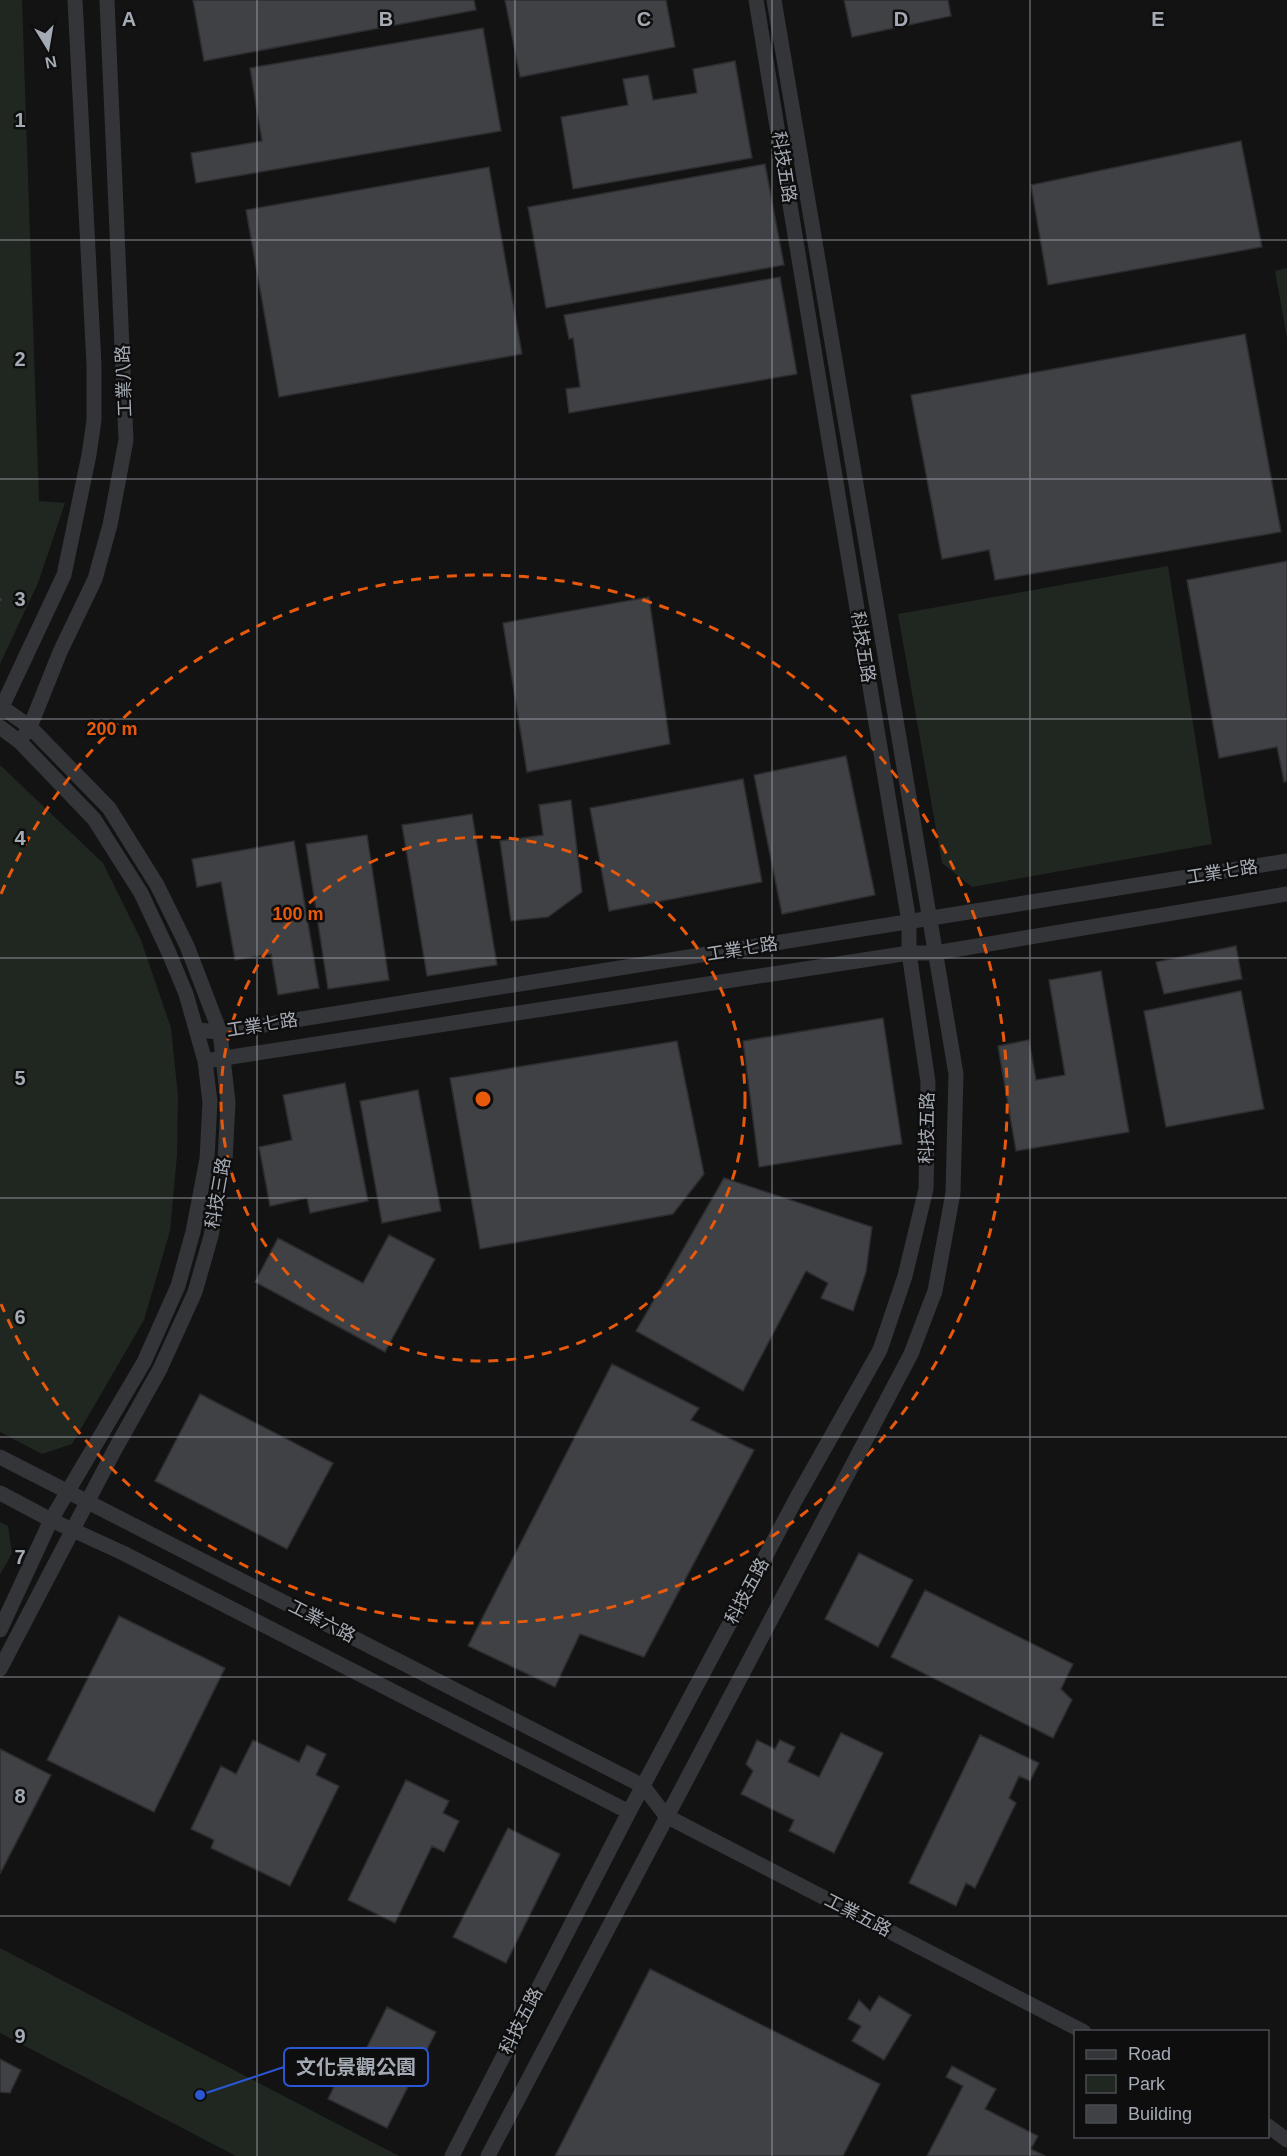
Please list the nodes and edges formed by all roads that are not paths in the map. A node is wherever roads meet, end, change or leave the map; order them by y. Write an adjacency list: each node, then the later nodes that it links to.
1 (75, 0): 5 (street, 工業八路)
2 (107, 0): 7 (street, 工業八路)
3 (756, 0): 12 (street, 科技五路)
4 (774, 0): 11 (street, 科技五路)
5 (1, 708): 7 (street, 科技三路)
6 (0, 727): 8 (street, 科技三路)
7 (30, 727): 8 (street, 工業八路); 16 (street, 科技三路)
8 (20, 742): 15 (street, 科技三路)
9 (1287, 861): 11 (street, 工業七路)
10 (1287, 894): 14 (street, 工業七路)
11 (929, 918): 12 (street, 工業七路); 14 (street, 科技五路)
12 (909, 922): 13 (street, 科技五路); 16 (street, 工業七路)
13 (909, 953): 14 (street, 工業七路); 17 (street, 工業七路); 27 (street, 科技五路)
14 (935, 953): 29 (street, 科技五路)
15 (197, 1030): 16 (street, 工業七路); 18 (street, 科技三路)
16 (220, 1032): 17 (street, 科技三路)
17 (224, 1059): 18 (street, 工業七路); 22 (street, 科技三路)
18 (205, 1061): 20 (street, 科技三路)
19 (0, 1457): 20 (street, 工業六路)
20 (68, 1492): 22 (street, 工業六路); 23 (street, 科技三路)
21 (0, 1493): 23 (street, 工業六路)
22 (88, 1502): 24 (street, 科技三路); 27 (street, 工業六路)
23 (51, 1520): 24 (street, 工業六路); 25 (street, 科技三路)
24 (72, 1530): 26 (street, 科技三路); 28 (street, 工業六路)
25 (0, 1630)
26 (0, 1669)
27 (643, 1786): 28 (street, 科技五路); 29 (street, 工業五路)
28 (629, 1812): 33 (street, 科技五路)
29 (666, 1816): 30 (street, 工業五路); 34 (street, 科技五路)
30 (1082, 2030)
31 (1269, 2127): 32 (street)
32 (1287, 2140)
33 (452, 2156)
34 (488, 2156)

